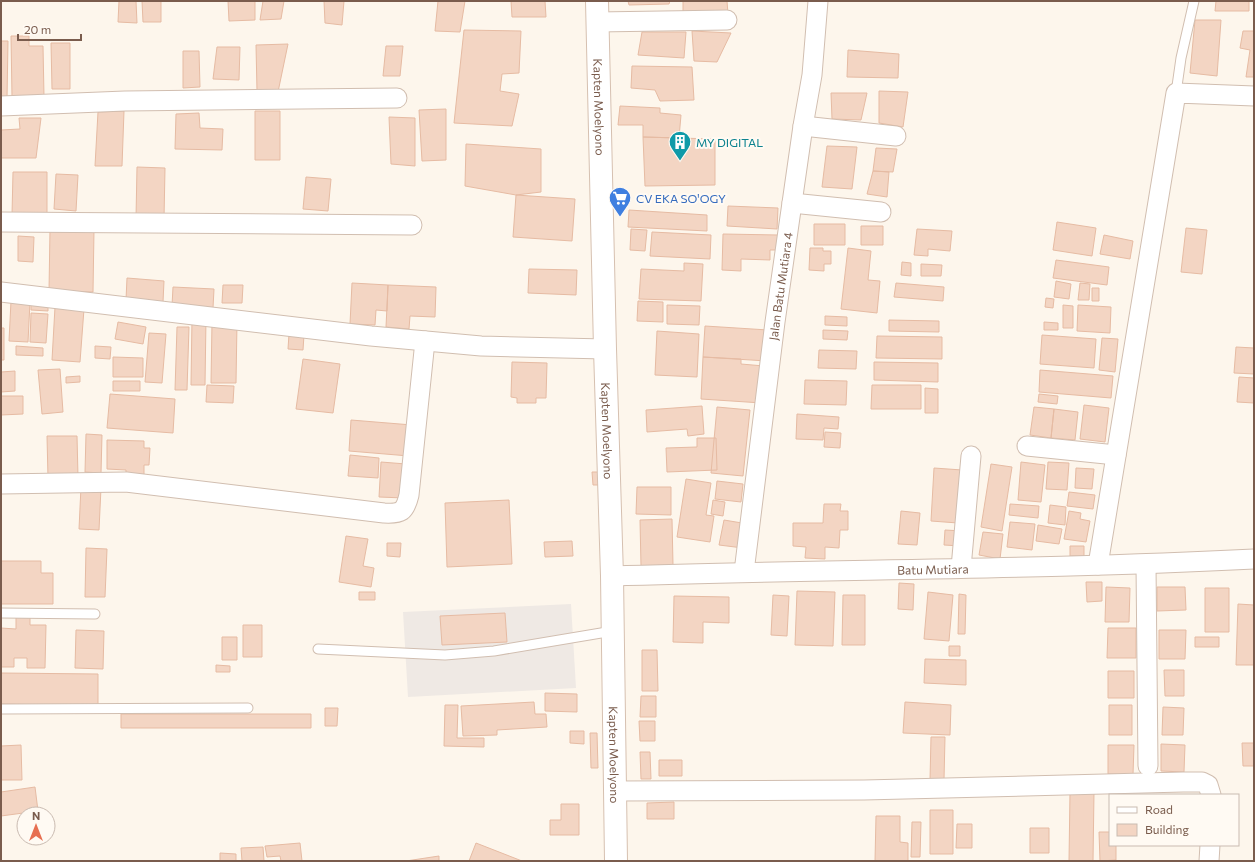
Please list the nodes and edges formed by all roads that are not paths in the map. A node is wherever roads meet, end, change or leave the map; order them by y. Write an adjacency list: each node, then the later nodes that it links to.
1 (818, 1): 9 (street, Jalan Batu Mutiara 4)
2 (1194, 1): 5 (lane)
3 (597, 11): 4 (street); 17 (street, Kapten Moelyono)
4 (727, 20)
5 (1176, 92): 6 (street); 19 (street)
6 (1254, 96)
7 (397, 98): 8 (street)
8 (1, 106)
9 (803, 126): 10 (street); 11 (street, Jalan Batu Mutiara 4)
10 (896, 136)
11 (792, 203): 12 (street); 26 (street, Jalan Batu Mutiara 4)
12 (881, 212)
13 (1, 222): 14 (street)
14 (412, 225)
15 (1, 292): 16 (street)
16 (425, 341): 17 (street); 21 (street)
17 (605, 349): 27 (street, Kapten Moelyono)
18 (1027, 446): 19 (street)
19 (1116, 455): 23 (street)
20 (971, 456): 25 (street)
21 (1, 484)
22 (1254, 559): 24 (street, Batu Mutiara)
23 (1098, 565): 24 (street, Batu Mutiara); 25 (street, Batu Mutiara)
24 (1146, 565): 34 (street)
25 (961, 568): 26 (street, Batu Mutiara)
26 (744, 572): 27 (street, Batu Mutiara)
27 (612, 576): 30 (street, Kapten Moelyono)
28 (1, 613): 29 (lane)
29 (95, 614)
30 (613, 631): 31 (lane); 35 (street, Kapten Moelyono)
31 (318, 648)
32 (248, 708): 33 (lane)
33 (1, 709)
34 (1148, 766)
35 (615, 791): 36 (street); 38 (street, Kapten Moelyono)
36 (1211, 794)
37 (1210, 846): 39 (street)
38 (616, 861)
39 (1209, 861)

